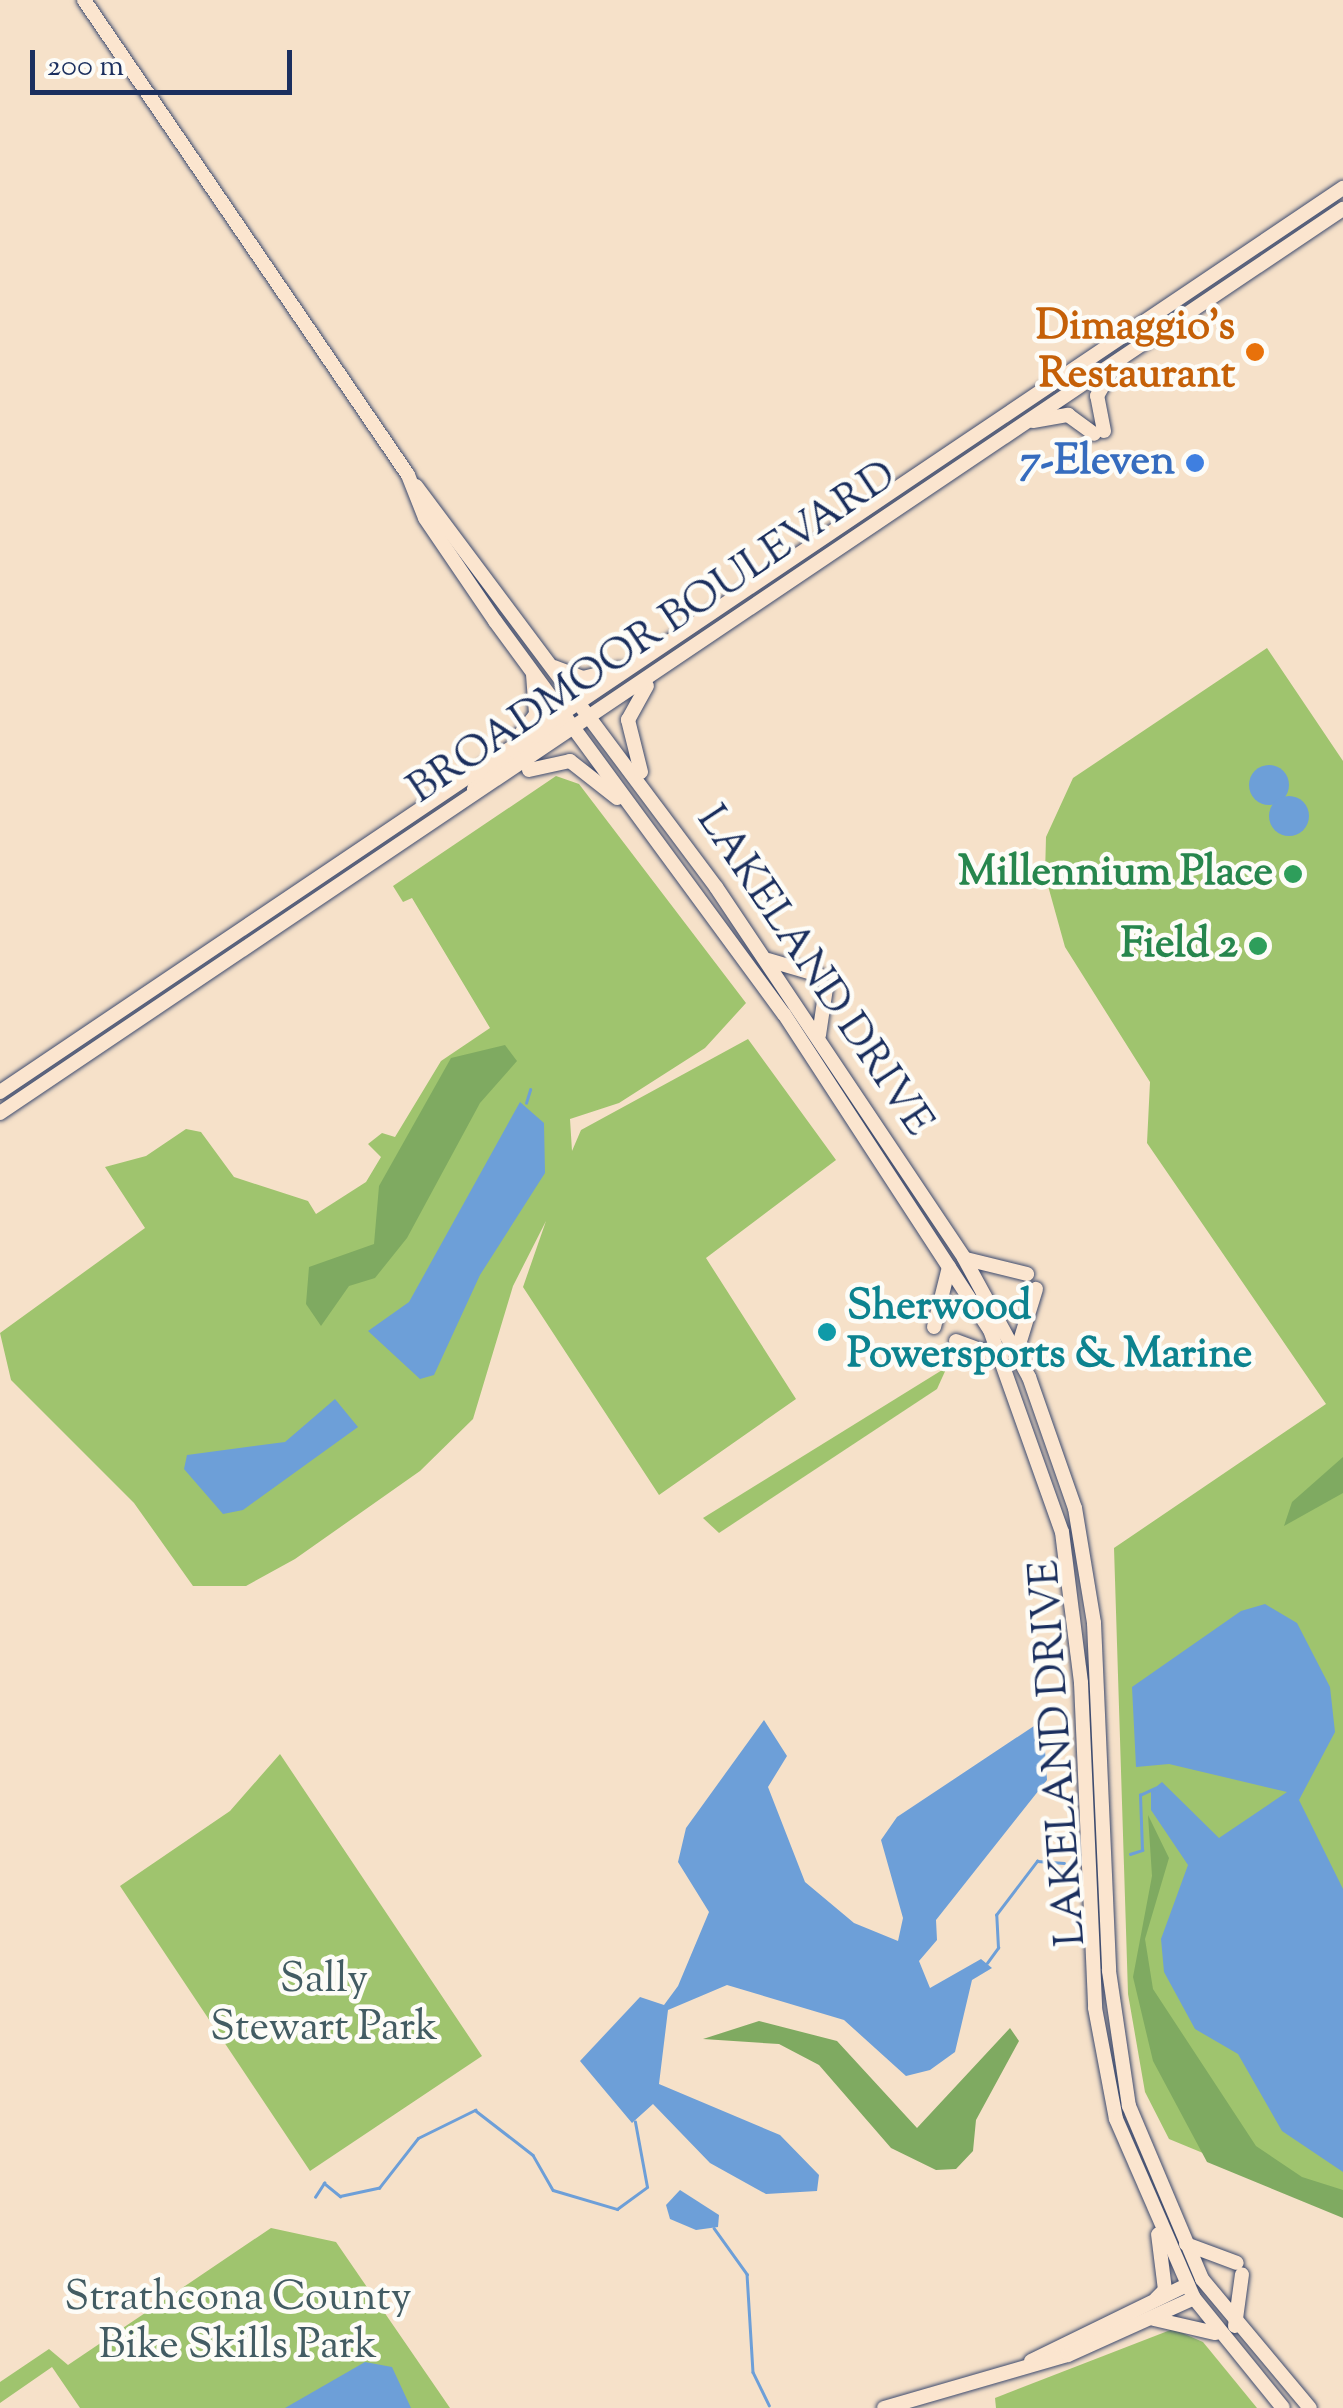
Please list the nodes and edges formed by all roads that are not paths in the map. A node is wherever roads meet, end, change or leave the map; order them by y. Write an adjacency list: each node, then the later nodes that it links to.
1 (84, 0): 6 (main road)
2 (1343, 188): 7 (main road, BROADMOOR BOULEVARD)
3 (1343, 209): 4 (main road, BROADMOOR BOULEVARD)
4 (1120, 358): 5 (main road, BROADMOOR BOULEVARD); 5 (main road)
5 (1027, 422): 10 (main road, BROADMOOR BOULEVARD)
6 (411, 482): 8 (main road, LAKELAND DRIVE); 9 (main road, LAKELAND DRIVE)
7 (640, 661): 8 (main road); 11 (main road, BROADMOOR BOULEVARD)
8 (553, 667): 11 (main road, LAKELAND DRIVE)
9 (532, 668): 13 (main road, LAKELAND DRIVE); 14 (main road)
10 (650, 680): 12 (main road, BROADMOOR BOULEVARD); 17 (main road)
11 (580, 702): 12 (main road, LAKELAND DRIVE); 13 (main road, BROADMOOR BOULEVARD)
12 (592, 718): 13 (main road, BROADMOOR BOULEVARD); 17 (main road, LAKELAND DRIVE)
13 (570, 721): 14 (main road, BROADMOOR BOULEVARD); 15 (main road, BROADMOOR BOULEVARD); 16 (main road); 18 (main road, LAKELAND DRIVE)
14 (507, 750): 21 (main road, BROADMOOR BOULEVARD)
15 (510, 776): 16 (main road, BROADMOOR BOULEVARD); 18 (main road)
16 (456, 812): 22 (main road, BROADMOOR BOULEVARD)
17 (671, 824): 19 (main road, LAKELAND DRIVE)
18 (680, 869): 24 (main road, LAKELAND DRIVE)
19 (766, 959): 20 (main road, LAKELAND DRIVE); 20 (main road)
20 (820, 1041): 23 (main road, LAKELAND DRIVE)
21 (0, 1092)
22 (0, 1113)
23 (964, 1258): 25 (main road); 29 (main road, LAKELAND DRIVE)
24 (949, 1266): 27 (main road); 29 (main road, LAKELAND DRIVE)
25 (1026, 1274)
26 (1036, 1288): 29 (main road)
27 (934, 1327)
28 (956, 1341): 29 (main road)
29 (1010, 1355): 30 (main road, LAKELAND DRIVE); 31 (main road, LAKELAND DRIVE)
30 (1157, 2226): 32 (main road, LAKELAND DRIVE); 33 (main road)
31 (1182, 2240): 35 (main road, LAKELAND DRIVE); 35 (main road)
32 (1190, 2291): 33 (main road); 34 (main road); 35 (main road, LAKELAND DRIVE)
33 (1156, 2299): 36 (main road)
34 (1148, 2319): 35 (main road); 36 (main road)
35 (1228, 2332): 38 (main road, LAKELAND DRIVE); 39 (main road, LAKELAND DRIVE)
36 (1008, 2374): 37 (main road)
37 (884, 2408)
38 (1283, 2408)
39 (1310, 2408)

